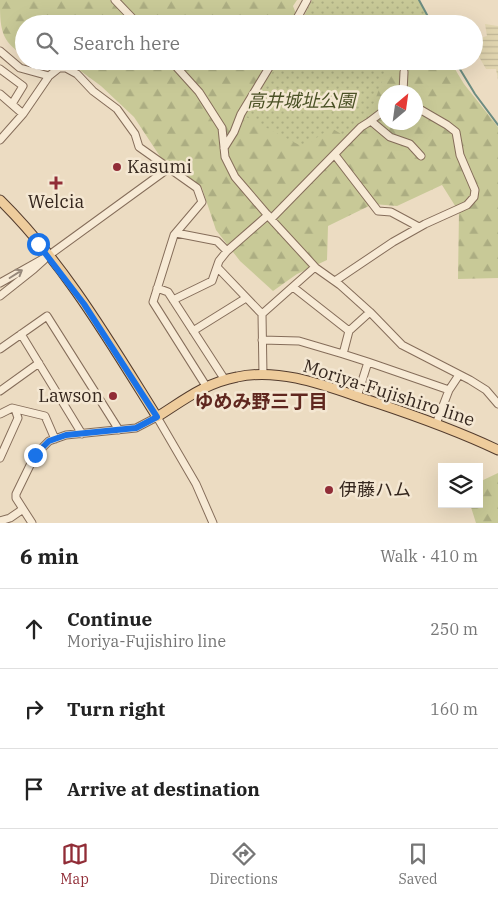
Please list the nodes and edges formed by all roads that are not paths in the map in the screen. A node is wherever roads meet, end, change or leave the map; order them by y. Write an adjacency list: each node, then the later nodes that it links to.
1 (115, 0): 3 (street)
2 (307, 0): 4 (street)
3 (129, 15)
4 (299, 15)
5 (0, 51): 6 (street)
6 (15, 64)
7 (0, 69): 17 (street)
8 (27, 70): 14 (street)
9 (56, 70): 14 (street)
10 (70, 70): 26 (street)
11 (179, 70): 23 (street)
12 (268, 70): 23 (street)
13 (404, 72): 15 (street)
14 (48, 76): 19 (street)
15 (403, 85)
16 (0, 94): 17 (street)
17 (12, 104): 19 (street)
18 (423, 110): 29 (street)
19 (24, 114): 22 (street)
20 (378, 115): 21 (street)
21 (371, 121): 24 (street); 25 (street)
22 (0, 139)
23 (224, 148): 28 (street)
24 (335, 155): 28 (street); 29 (street)
25 (421, 156)
26 (169, 168): 30 (street); 32 (street)
27 (0, 200): 32 (main road)
28 (270, 217): 31 (street); 34 (street)
29 (418, 227): 35 (street)
30 (176, 233): 31 (street); 38 (street)
31 (227, 251): 33 (street)
32 (48, 256): 36 (street, one-way to 32); 39 (street); 62 (main road)
33 (217, 267): 40 (street); 41 (street)
34 (315, 267): 35 (street); 37 (street)
35 (335, 281): 42 (street)
36 (0, 283)
37 (293, 286): 43 (street); 45 (street)
38 (157, 288): 41 (street); 55 (street)
39 (0, 296)
40 (246, 298): 43 (street); 44 (street)
41 (173, 300): 44 (street)
42 (370, 312): 45 (street); 53 (street)
43 (262, 314): 47 (street)
44 (193, 331): 54 (street)
45 (349, 331): 49 (street)
46 (21, 334): 48 (street); 51 (street); 64 (street)
47 (262, 340): 49 (street); 52 (street)
48 (0, 349)
49 (342, 354): 50 (street)
50 (368, 362): 57 (street); 58 (street)
51 (39, 363): 56 (street); 65 (street)
52 (262, 375): 54 (main road, Moriya-Fujishiro line); 58 (main road, Moriya-Fujishiro line)
53 (459, 375): 57 (street); 59 (street)
54 (225, 380): 55 (main road, Moriya-Fujishiro line)
55 (206, 386): 62 (main road, Moriya-Fujishiro line)
56 (0, 390)
57 (449, 390): 63 (street)
58 (357, 397): 63 (main road, Moriya-Fujishiro line)
59 (498, 404)
60 (14, 409): 61 (street); 66 (street); 68 (street)
61 (0, 414)
62 (157, 417): 64 (street); 72 (street)
63 (436, 424): 67 (main road, Moriya-Fujishiro line)
64 (118, 430): 65 (street)
65 (82, 434): 66 (street)
66 (55, 438): 69 (street)
67 (498, 450)
68 (0, 458)
69 (23, 509): 70 (street); 71 (street)
70 (0, 521)
71 (32, 523)
72 (213, 523)

